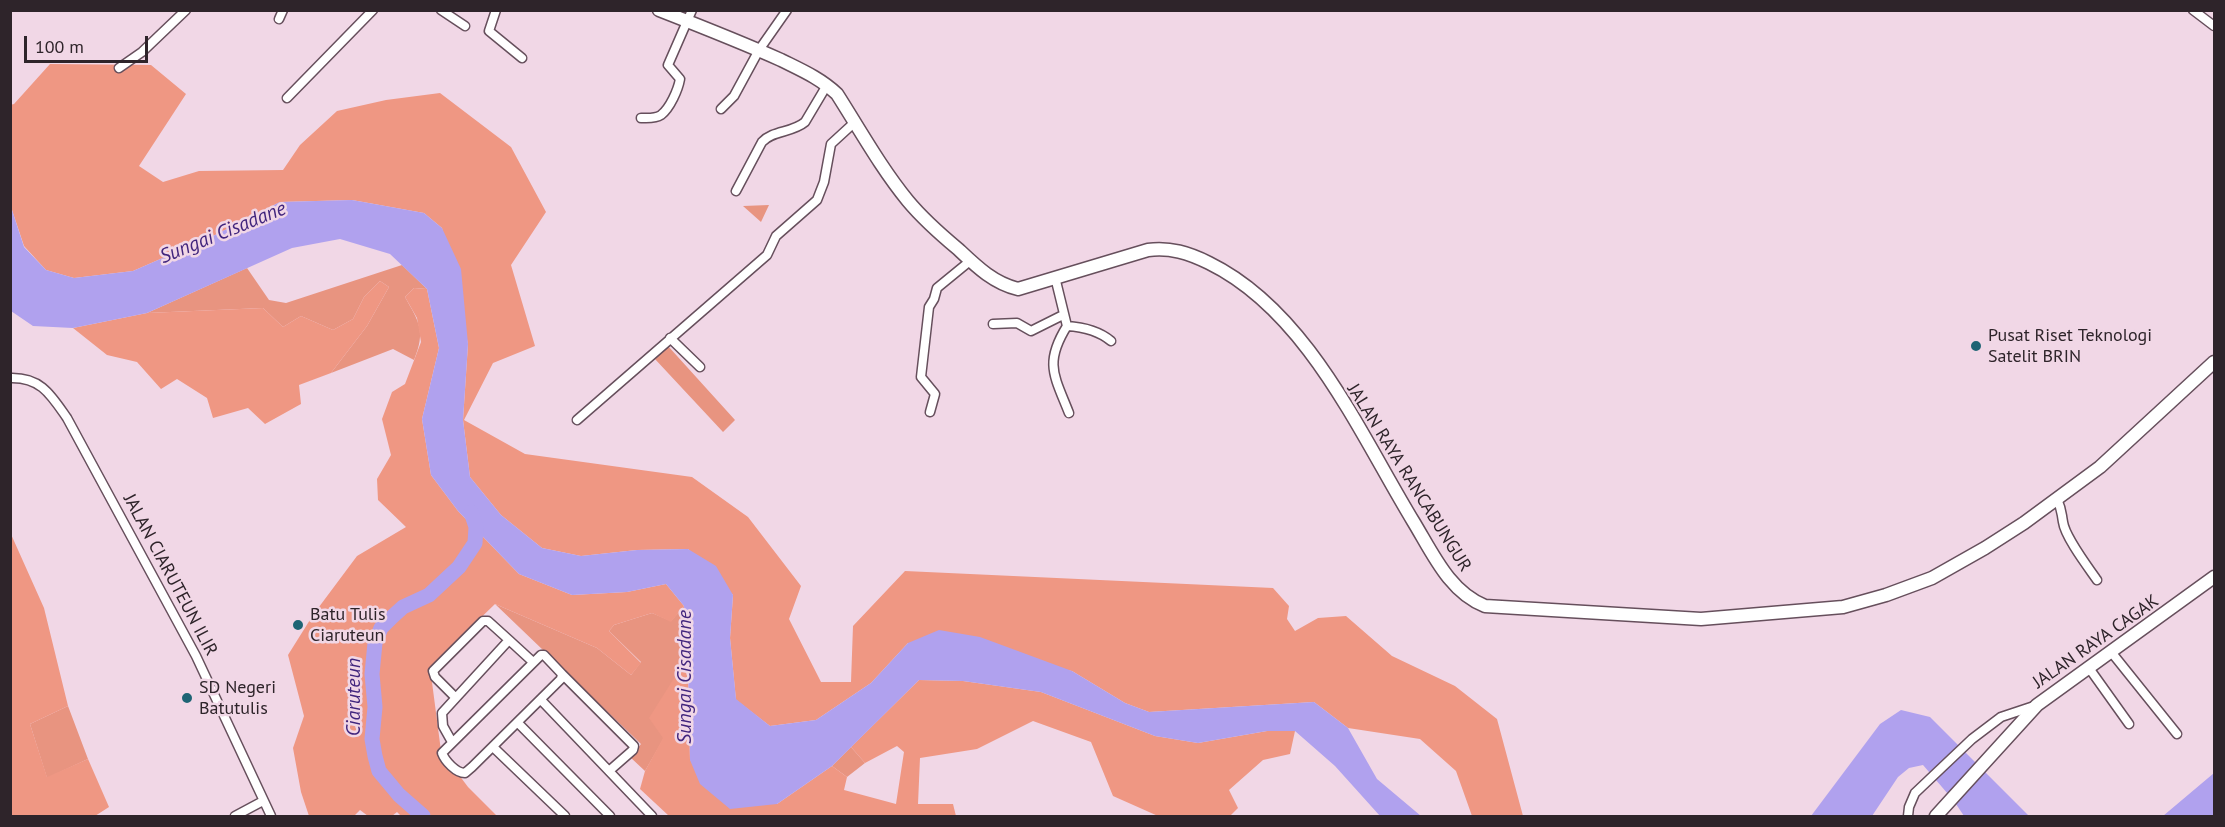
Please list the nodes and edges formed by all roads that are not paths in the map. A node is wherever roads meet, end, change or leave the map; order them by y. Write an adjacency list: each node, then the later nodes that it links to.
1 (186, 10): 13 (street)
2 (373, 10): 15 (street)
3 (441, 10): 9 (street)
4 (496, 10): 12 (street)
5 (659, 10): 8 (main road, JALAN RAYA RANCABUNGUR)
6 (787, 10): 11 (street)
7 (2193, 10): 10 (street)
8 (691, 16): 11 (main road, JALAN RAYA RANCABUNGUR); 17 (street)
9 (465, 26)
10 (2214, 26)
11 (759, 50): 14 (main road, JALAN RAYA RANCABUNGUR); 16 (street)
12 (522, 58)
13 (119, 68)
14 (827, 85): 18 (main road, JALAN RAYA RANCABUNGUR); 19 (street)
15 (287, 98)
16 (721, 109)
17 (640, 117)
18 (855, 122): 20 (main road, JALAN RAYA RANCABUNGUR); 25 (street)
19 (736, 191)
20 (970, 261): 21 (main road, JALAN RAYA RANCABUNGUR); 30 (street)
21 (1055, 277): 22 (street); 33 (main road, JALAN RAYA RANCABUNGUR)
22 (1063, 315): 23 (street); 24 (street)
23 (993, 324)
24 (1067, 326): 26 (street); 31 (street)
25 (670, 338): 28 (street); 32 (street)
26 (1111, 341)
27 (2214, 362): 33 (main road, JALAN RAYA RANCABUNGUR)
28 (700, 367)
29 (10, 378): 50 (street, JALAN CIARUTEUN ILIR)
30 (930, 412)
31 (1069, 413)
32 (577, 420)
33 (2057, 499): 35 (street)
34 (2214, 577): 37 (main road, JALAN RAYA CAGAK)
35 (2097, 580)
36 (509, 640): 38 (street); 41 (street); 41 (street)
37 (2112, 652): 39 (main road, JALAN RAYA CAGAK); 46 (street)
38 (533, 662): 40 (street); 47 (street)
39 (2089, 668): 43 (main road, JALAN RAYA CAGAK); 45 (street)
40 (562, 674): 42 (street); 49 (street)
41 (455, 697): 47 (street)
42 (541, 700): 44 (street); 49 (street)
43 (2037, 705): 56 (street); 57 (main road, JALAN RAYA CAGAK)
44 (518, 723): 48 (street); 55 (street)
45 (2129, 724)
46 (2177, 734)
47 (452, 742): 48 (street)
48 (493, 747): 54 (street)
49 (609, 771): 51 (street)
50 (263, 801): 52 (street); 53 (street, JALAN CIARUTEUN ILIR)
51 (647, 815)
52 (235, 816)
53 (271, 816)
54 (565, 816)
55 (610, 816)
56 (1908, 816)
57 (1936, 816)

